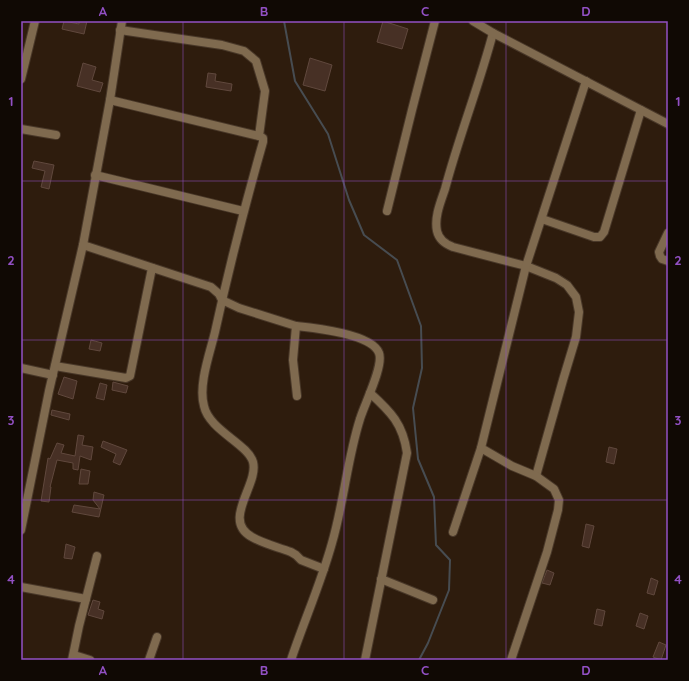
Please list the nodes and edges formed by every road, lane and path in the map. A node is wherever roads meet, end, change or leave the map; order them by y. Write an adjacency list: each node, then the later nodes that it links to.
1 (36, 21): 7 (street)
2 (122, 21): 5 (street)
3 (435, 21): 17 (street)
4 (472, 21): 6 (street)
5 (120, 30): 9 (street); 14 (street)
6 (493, 33): 8 (street); 22 (street)
7 (21, 80)
8 (586, 81): 10 (street); 18 (street)
9 (110, 100): 14 (street); 15 (street)
10 (641, 110): 11 (street); 18 (street)
11 (668, 124)
12 (21, 130): 13 (street)
13 (56, 135)
14 (260, 136): 16 (street)
15 (95, 175): 16 (street); 20 (street)
16 (244, 211): 24 (street)
17 (387, 211)
18 (542, 219): 22 (street)
19 (668, 234): 21 (street)
20 (83, 245): 23 (street); 26 (street)
21 (668, 261)
22 (526, 266): 31 (street); 32 (street)
23 (152, 268): 24 (street); 26 (street)
24 (222, 300): 25 (street); 36 (street)
25 (296, 326): 29 (street); 30 (street)
26 (55, 366): 28 (street)
27 (21, 368): 28 (street)
28 (53, 375): 33 (street)
29 (370, 393): 36 (street); 37 (street)
30 (297, 396)
31 (481, 448): 32 (street); 34 (street)
32 (536, 476): 47 (street)
33 (21, 530)
34 (453, 532)
35 (97, 556): 39 (street)
36 (324, 569): 45 (street)
37 (381, 579): 40 (street); 46 (street)
38 (21, 587): 39 (street)
39 (86, 600): 42 (street)
40 (433, 600)
41 (157, 637): 44 (street)
42 (73, 657): 43 (street)
43 (90, 660)
44 (149, 660)
45 (292, 660)
46 (364, 660)
47 (511, 660)

